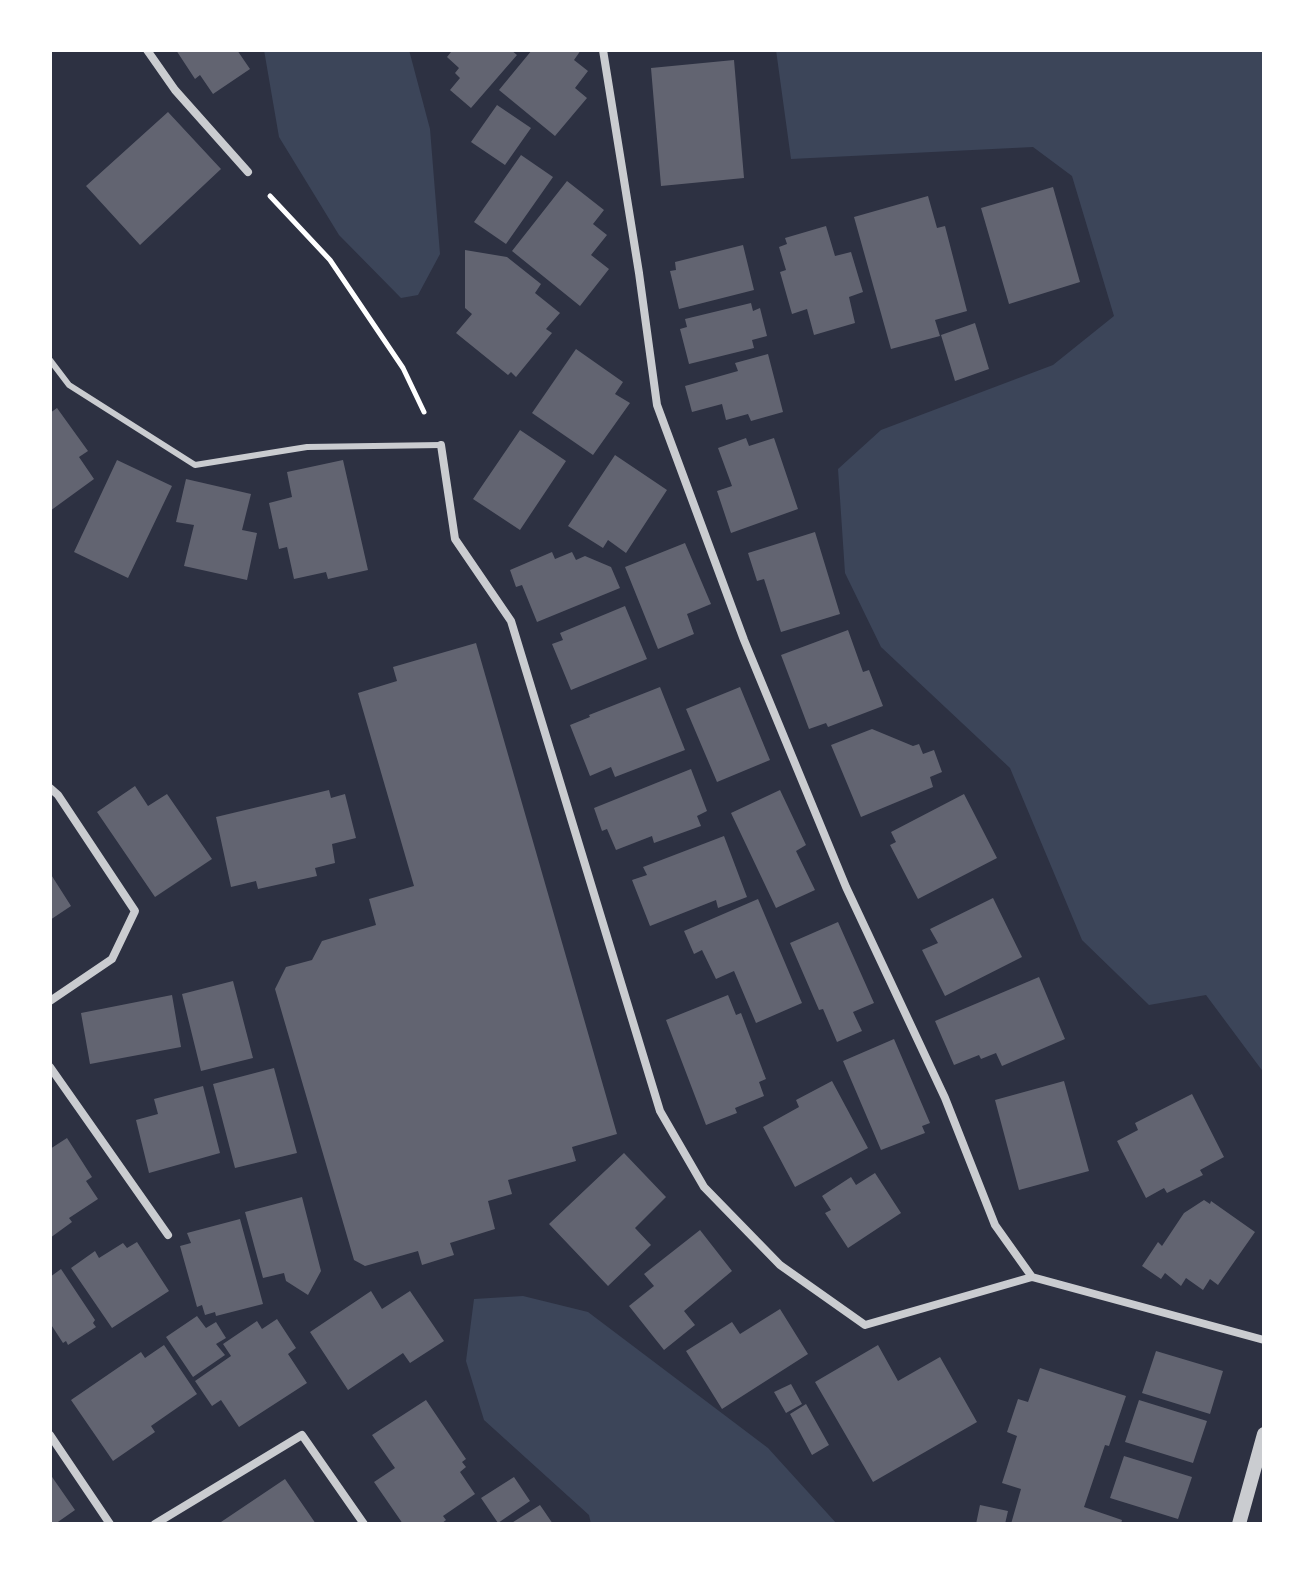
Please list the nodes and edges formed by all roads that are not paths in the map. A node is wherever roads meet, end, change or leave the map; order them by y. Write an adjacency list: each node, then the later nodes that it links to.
1 (147, 50): 3 (street)
2 (603, 50): 10 (street)
3 (248, 172)
4 (50, 360): 5 (lane)
5 (441, 445): 10 (street)
6 (50, 788): 7 (street)
7 (50, 1001)
8 (50, 1067): 9 (street)
9 (168, 1235)
10 (1032, 1277): 11 (street)
11 (1264, 1340)
12 (50, 1435): 14 (street)
13 (1263, 1439): 17 (street)
14 (110, 1524)
15 (155, 1524): 16 (street)
16 (364, 1524)
17 (1239, 1524)

